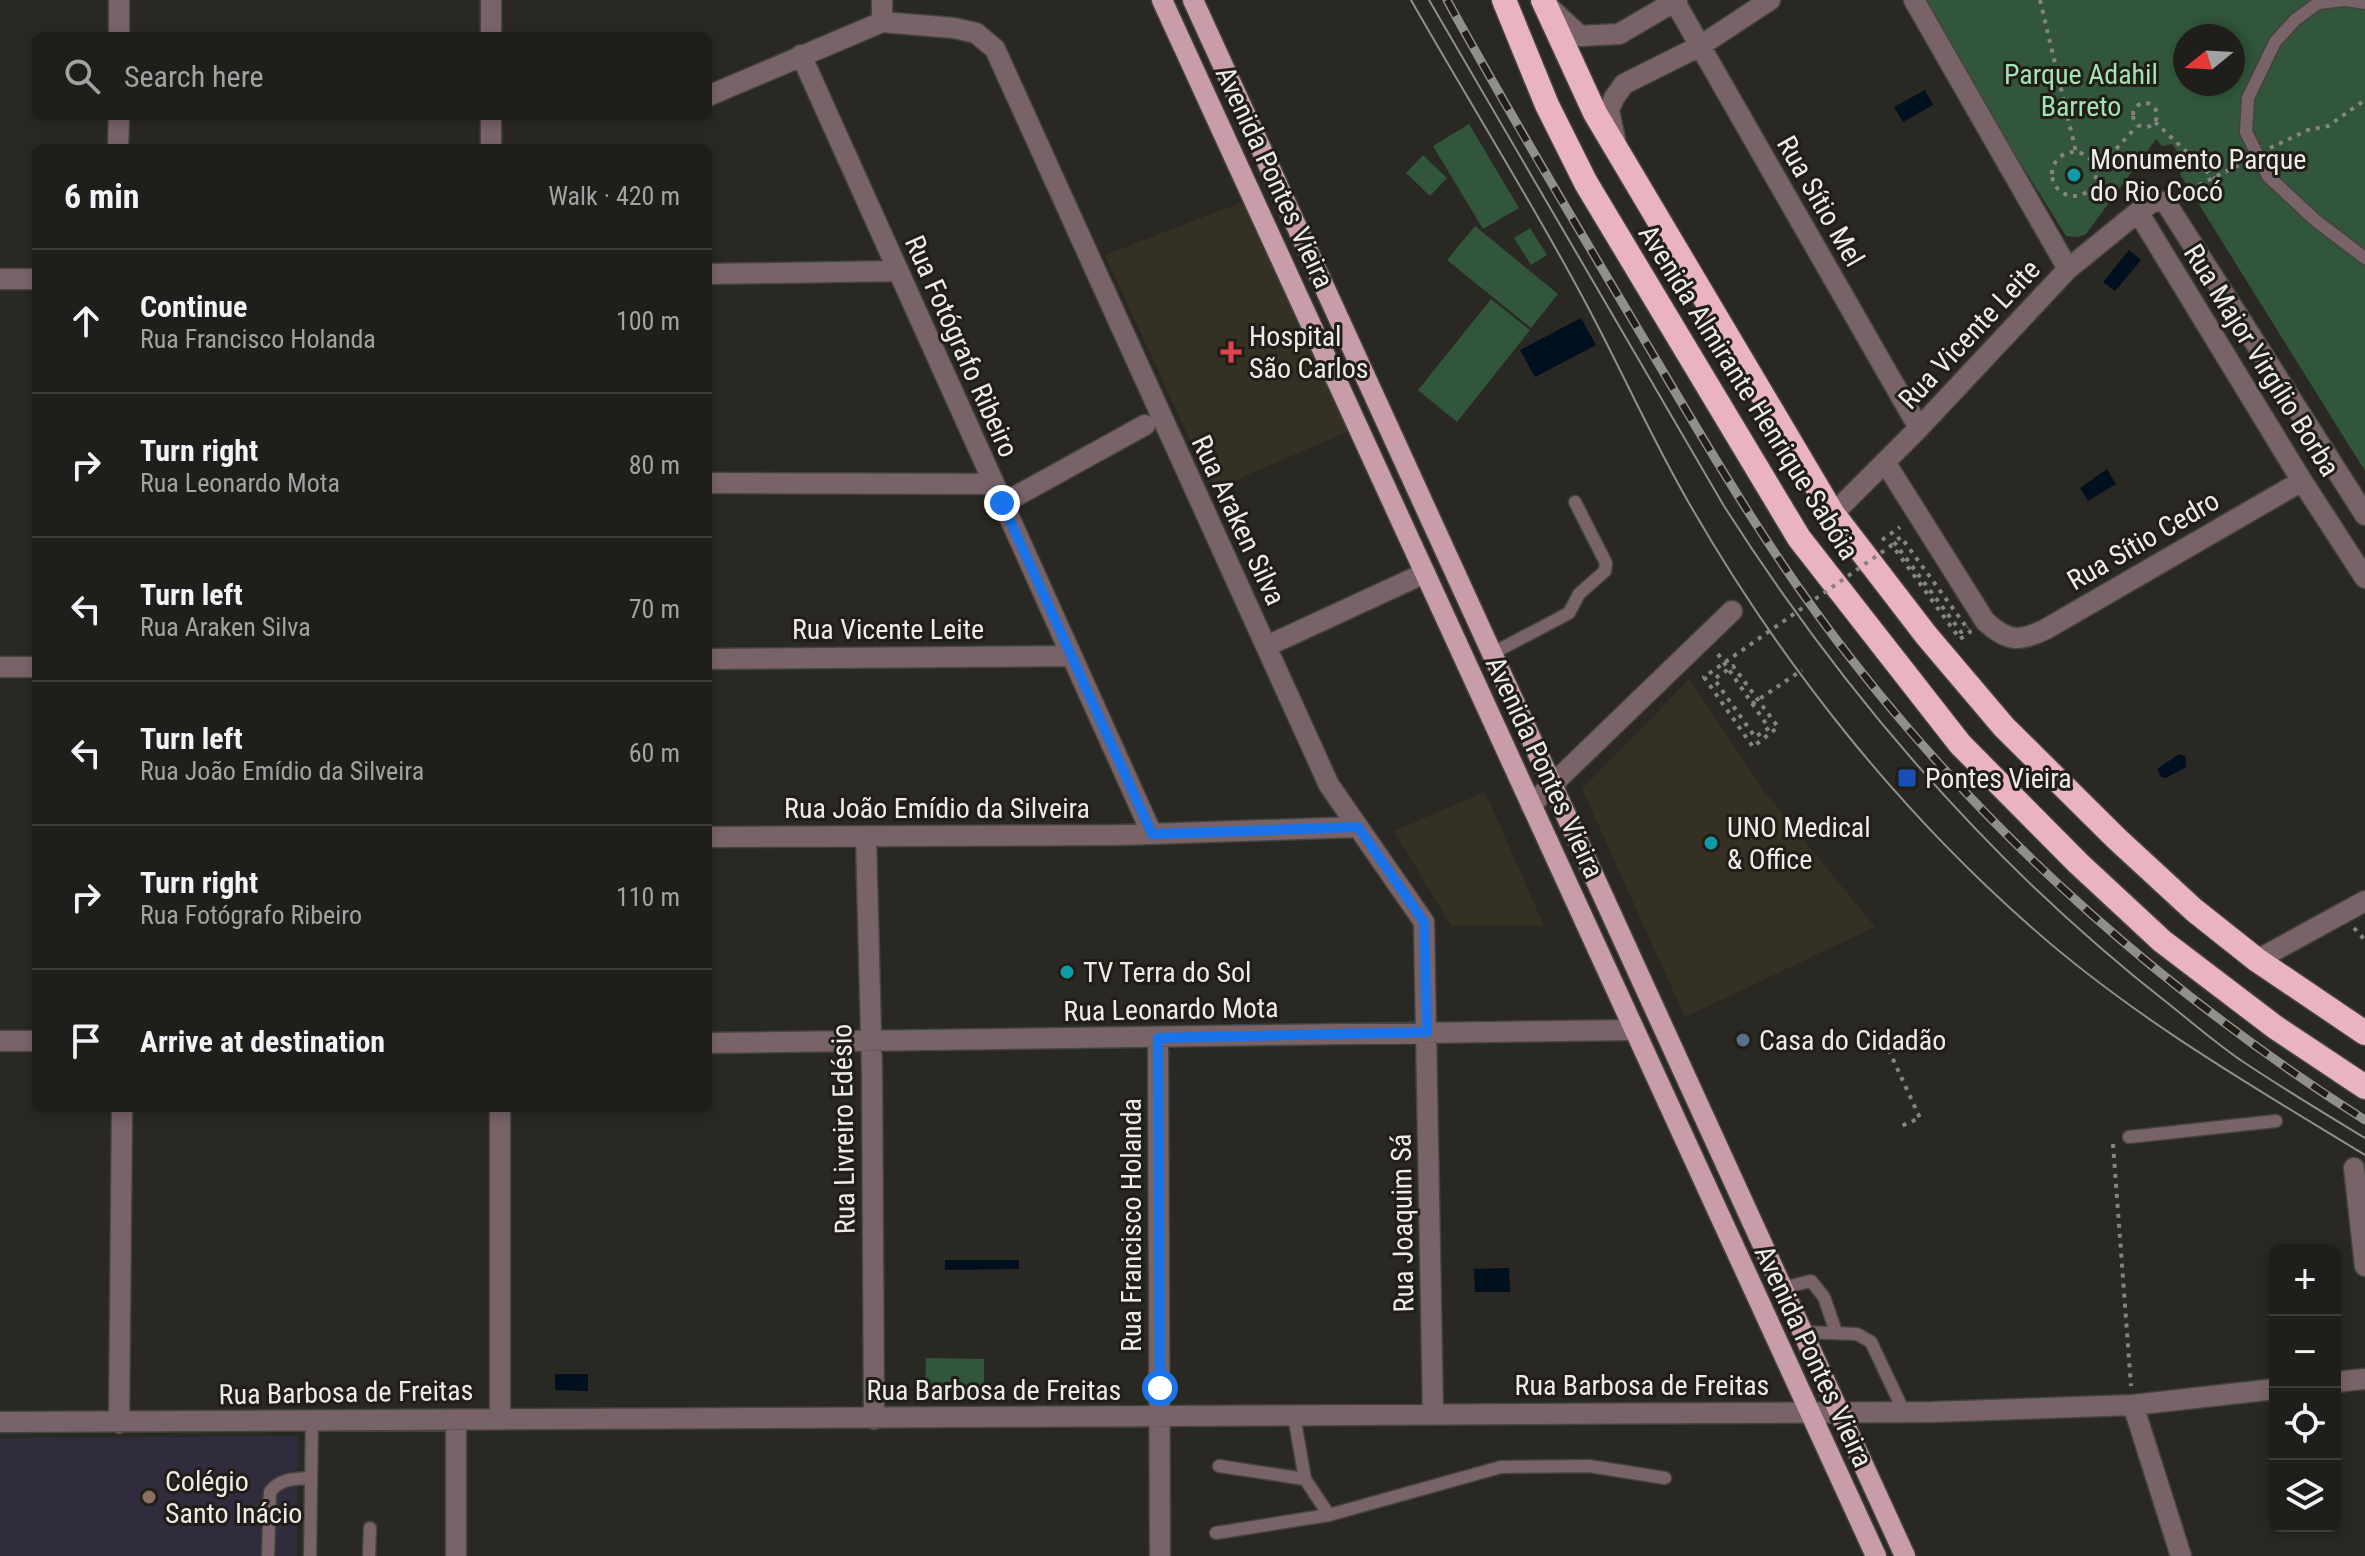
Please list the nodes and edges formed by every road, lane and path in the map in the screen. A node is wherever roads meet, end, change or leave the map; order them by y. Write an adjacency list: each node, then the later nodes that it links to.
1 (119, 0): 16 (street)
2 (491, 0): 17 (street)
3 (882, 0): 15 (street)
4 (1162, 0): 51 (main road, Avenida Pontes Vieira)
5 (1193, 0): 57 (main road, Avenida Pontes Vieira)
6 (1486, 0): 22 (highway)
7 (1504, 0): 22 (highway, Avenida Almirante Henrique Sabóia)
8 (1770, 0): 18 (street)
9 (1914, 0): 36 (street)
10 (2040, 0): 29 (path)
11 (2346, 0): 14 (lane); 30 (lane)
12 (1676, 1): 13 (street); 18 (street, Rua Sítio Mel)
13 (1543, 2): 31 (highway, Avenida Almirante Henrique Sabóia)
14 (2365, 3)
15 (882, 22): 19 (street); 56 (street, Rua Araken Silva)
16 (119, 32)
17 (491, 32)
18 (1700, 46): 31 (street); 42 (street, Rua Sítio Mel)
19 (801, 55): 20 (street); 37 (street, Rua Fotógrafo Ribeiro)
20 (712, 94)
21 (2365, 100): 30 (path)
22 (1547, 105): 81 (highway, Avenida Almirante Henrique Sabóia)
23 (119, 120): 27 (street)
24 (491, 120): 28 (street)
25 (2155, 122): 26 (path); 26 (path); 33 (path)
26 (2138, 125): 32 (path)
27 (118, 144)
28 (491, 144)
29 (2076, 152): 32 (path); 32 (path)
30 (2257, 155): 33 (path); 35 (lane)
31 (1623, 162): 49 (highway, Avenida Almirante Henrique Sabóia)
32 (2096, 171)
33 (2214, 178): 34 (path)
34 (2153, 206): 36 (street, Rua Vicente Leite); 44 (street, Rua Major Virgílio Borba); 50 (street, Rua Major Virgílio Borba)
35 (2365, 258)
36 (2068, 269): 42 (street, Rua Vicente Leite)
37 (898, 271): 38 (street); 46 (street, Rua Fotógrafo Ribeiro)
38 (712, 274)
39 (0, 279): 40 (street)
40 (32, 279)
41 (1145, 425): 47 (street)
42 (1919, 428): 43 (street, Rua Vicente Leite)
43 (1885, 462): 44 (street, Rua Sítio Cedro); 49 (street, Rua Vicente Leite)
44 (2302, 481): 52 (street, Rua Major Virgílio Borba)
45 (712, 483): 46 (street)
46 (994, 484): 58 (street, Rua Fotógrafo Ribeiro)
47 (1018, 495)
48 (1575, 502): 57 (lane)
49 (1833, 514): 71 (highway, Avenida Almirante Henrique Sabóia)
50 (2365, 515)
51 (1425, 573): 56 (street); 65 (main road, Avenida Pontes Vieira)
52 (2365, 578)
53 (1732, 611): 55 (street)
54 (1961, 632): 63 (path, bridge)
55 (1706, 637): 63 (path); 64 (street)
56 (1267, 646): 66 (street, Rua Araken Silva)
57 (1493, 653): 64 (main road, Avenida Pontes Vieira)
58 (1069, 656): 59 (street, Rua Vicente Leite); 67 (street, Rua Fotógrafo Ribeiro)
59 (712, 659)
60 (0, 667): 61 (street)
61 (32, 667)
62 (1802, 670): 63 (path)
63 (1752, 704)
64 (1554, 784): 65 (street); 89 (main road, Avenida Pontes Vieira)
65 (1531, 805): 72 (main road, Avenida Pontes Vieira)
66 (1358, 827): 67 (street, Rua João Emídio da Silveira); 73 (street, Rua Araken Silva)
67 (1152, 834): 69 (street, Rua João Emídio da Silveira)
68 (712, 837): 69 (street, Rua João Emídio da Silveira)
69 (866, 838): 78 (street, Rua Livreiro Edésio)
70 (2365, 901): 71 (street)
71 (2257, 960): 74 (highway, Avenida Almirante Henrique Sabóia)
72 (1634, 1030): 73 (street, Rua Leonardo Mota); 96 (main road, Avenida Pontes Vieira)
73 (1427, 1032): 75 (street, Rua Leonardo Mota); 99 (street, Rua Joaquim Sá)
74 (2365, 1033)
75 (1158, 1038): 78 (street, Rua Leonardo Mota); 101 (street, Rua Francisco Holanda)
76 (0, 1041): 77 (street)
77 (32, 1041)
78 (871, 1041): 80 (street, Rua Leonardo Mota); 104 (street, Rua Livreiro Edésio)
79 (1889, 1042): 85 (path)
80 (712, 1043)
81 (2365, 1087)
82 (122, 1112): 107 (street)
83 (500, 1112): 103 (street)
84 (2276, 1121): 86 (lane)
85 (1899, 1127)
86 (2129, 1137): 95 (path)
87 (2354, 1168): 88 (street)
88 (2365, 1266)
89 (1782, 1288): 90 (main road, Avenida Pontes Vieira); 91 (lane)
90 (1802, 1332): 91 (lane); 97 (main road, Avenida Pontes Vieira)
91 (1836, 1332): 98 (lane)
92 (2365, 1379): 93 (street)
93 (2341, 1381)
94 (2269, 1390): 95 (street, Rua Barbosa de Freitas)
95 (2133, 1405): 98 (street, Rua Barbosa de Freitas); 122 (street)
96 (1809, 1412): 97 (street, Rua Barbosa de Freitas); 99 (street, Rua Barbosa de Freitas); 120 (main road, Avenida Pontes Vieira)
97 (1839, 1412): 98 (street, Rua Barbosa de Freitas); 121 (main road, Avenida Pontes Vieira)
98 (1904, 1412)
99 (1433, 1414): 100 (street, Rua Barbosa de Freitas)
100 (1294, 1416): 101 (street, Rua Barbosa de Freitas); 111 (lane)
101 (1159, 1417): 104 (street, Rua Barbosa de Freitas); 119 (street, Rua Francisco Holanda)
102 (312, 1419): 105 (street, Rua Barbosa de Freitas); 107 (street, Rua Barbosa de Freitas); 109 (lane)
103 (500, 1419): 104 (street, Rua Barbosa de Freitas); 105 (street, Rua Barbosa de Freitas)
104 (874, 1419)
105 (456, 1420): 118 (street)
106 (0, 1422): 107 (street, Rua Barbosa de Freitas)
107 (119, 1423)
108 (1219, 1466): 111 (lane)
109 (311, 1478): 115 (lane); 116 (lane)
110 (1665, 1478): 112 (lane)
111 (1305, 1479): 112 (lane)
112 (1329, 1515): 114 (lane)
113 (370, 1528): 117 (lane)
114 (1216, 1533)
115 (268, 1556)
116 (310, 1556)
117 (369, 1556)
118 (456, 1556)
119 (1160, 1556)
120 (1876, 1556)
121 (1905, 1556)
122 (2181, 1556)

